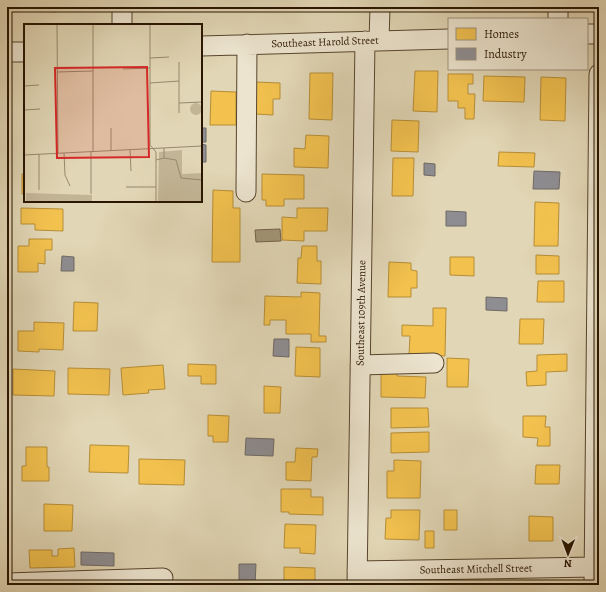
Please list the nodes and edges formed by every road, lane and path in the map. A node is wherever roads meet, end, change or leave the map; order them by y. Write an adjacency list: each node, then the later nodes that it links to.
1 (122, 7): 5 (street)
2 (380, 7): 9 (street, Southeast 109th Avenue)
3 (558, 7): 4 (street)
4 (558, 18)
5 (122, 24)
6 (588, 34): 7 (street)
7 (599, 34)
8 (448, 39): 9 (street, Southeast Harold Street)
9 (372, 41): 10 (street, Southeast Harold Street); 18 (street, Southeast 109th Avenue)
10 (247, 44): 11 (street, Southeast Harold Street); 15 (street)
11 (202, 46)
12 (7, 52): 13 (street)
13 (24, 52)
14 (599, 74): 16 (street)
15 (246, 192)
16 (598, 236): 19 (street)
17 (434, 363): 18 (street)
18 (360, 365): 21 (street, Southeast 109th Avenue)
19 (594, 576): 21 (street, Southeast Mitchell Street)
20 (163, 578): 22 (street)
21 (357, 578)
22 (7, 582)

